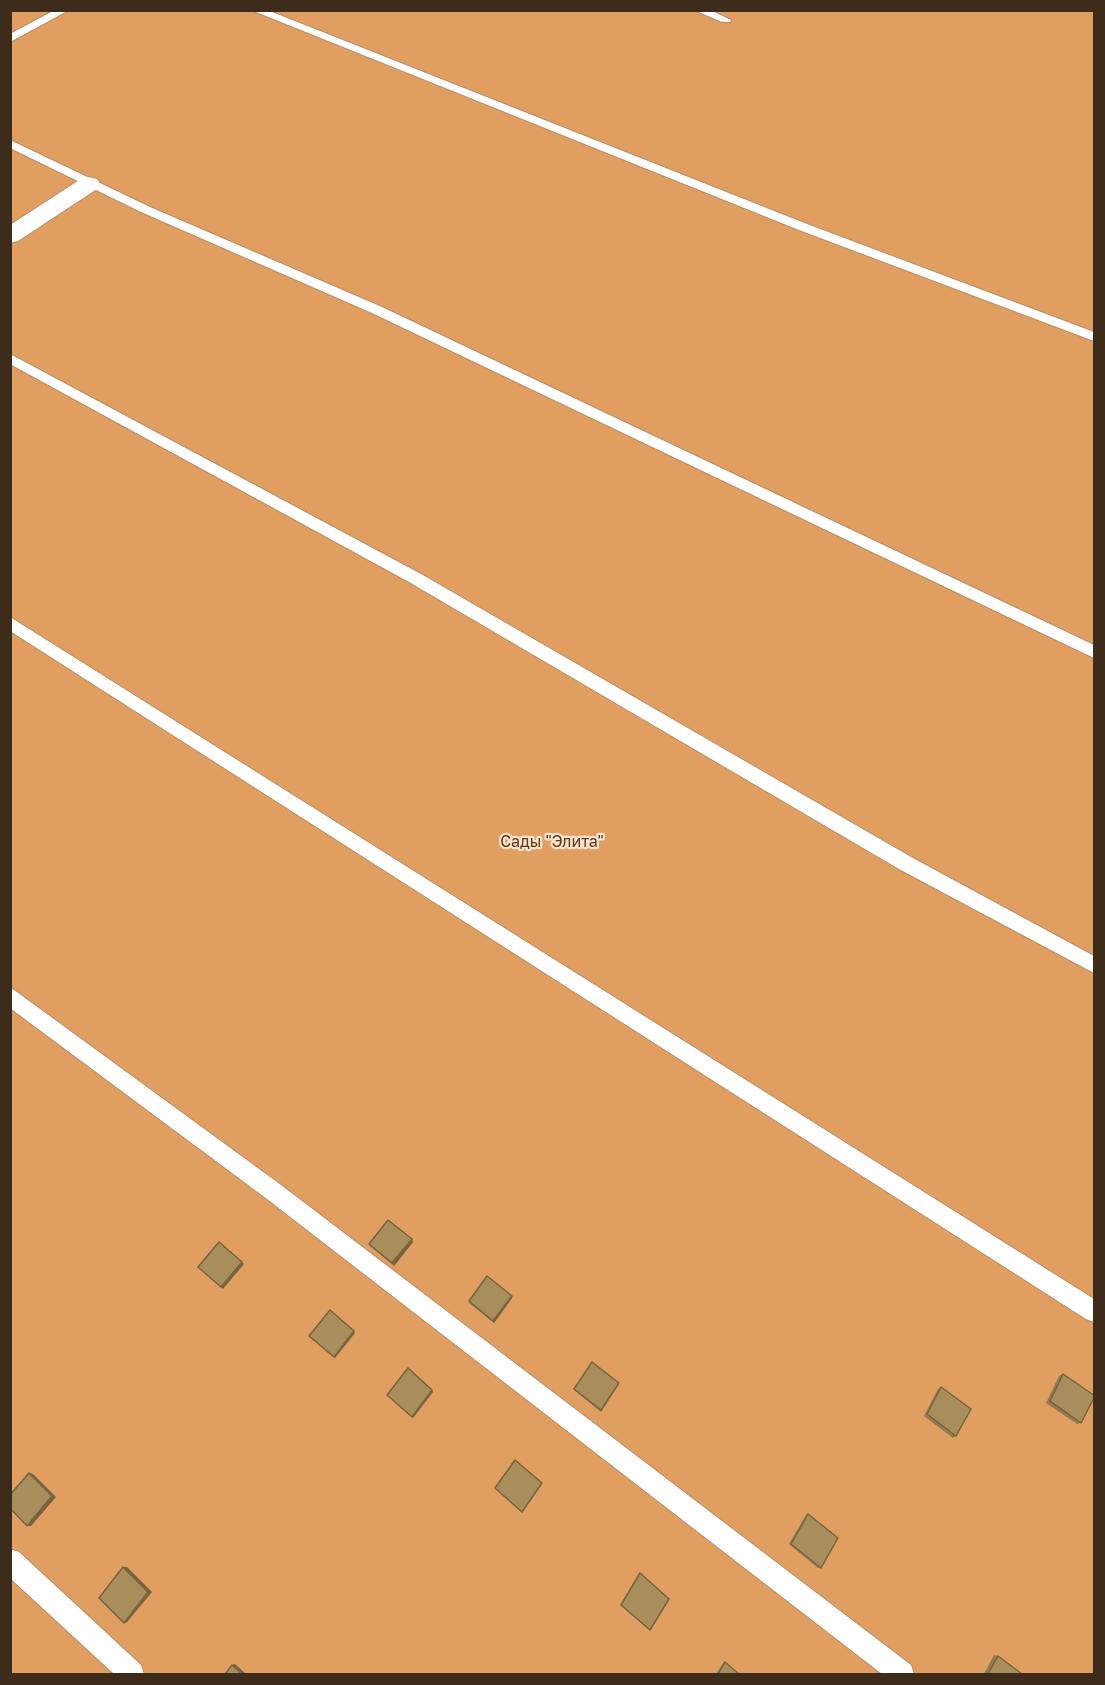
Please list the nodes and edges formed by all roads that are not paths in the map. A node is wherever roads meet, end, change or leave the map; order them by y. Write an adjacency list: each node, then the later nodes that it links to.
1 (64, 10): 5 (lane)
2 (256, 10): 9 (lane)
3 (699, 10): 4 (lane)
4 (726, 20)
5 (10, 39)
6 (10, 142): 7 (lane)
7 (89, 184): 8 (street); 12 (lane)
8 (10, 236)
9 (1095, 337)
10 (10, 358): 13 (lane)
11 (10, 623): 15 (lane)
12 (1095, 652)
13 (1095, 965)
14 (10, 996): 18 (lane)
15 (1095, 1311)
16 (10, 1561): 17 (lane)
17 (132, 1674)
18 (902, 1674)

